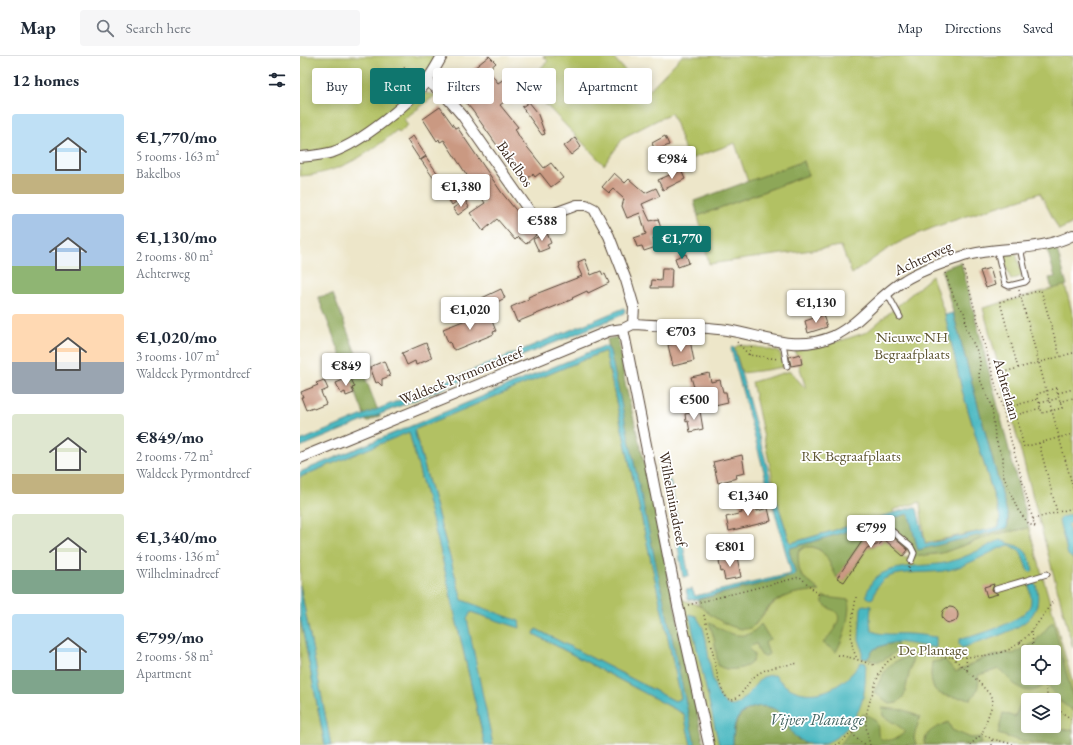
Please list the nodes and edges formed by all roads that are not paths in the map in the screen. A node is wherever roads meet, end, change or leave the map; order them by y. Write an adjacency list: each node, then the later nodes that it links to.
1 (442, 56): 2 (street)
2 (425, 78)
3 (425, 82): 11 (street, Bakelbos)
4 (403, 104): 5 (street)
5 (300, 157)
6 (1073, 235): 7 (street, Achterweg)
7 (1020, 248): 8 (street, Achterweg); 8 (lane)
8 (997, 250): 9 (street, Achterweg)
9 (887, 294): 10 (lane); 13 (street, Achterweg)
10 (900, 317)
11 (634, 324): 12 (street, Waldeck Pyrmontdreef); 13 (street, Achterweg)
12 (624, 329): 15 (street, Waldeck Pyrmontdreef); 20 (street, Wilhelminadreef)
13 (783, 343): 14 (lane)
14 (787, 366)
15 (300, 458)
16 (886, 526): 17 (lane)
17 (910, 563)
18 (1047, 574): 19 (lane)
19 (996, 589)
20 (709, 745)

